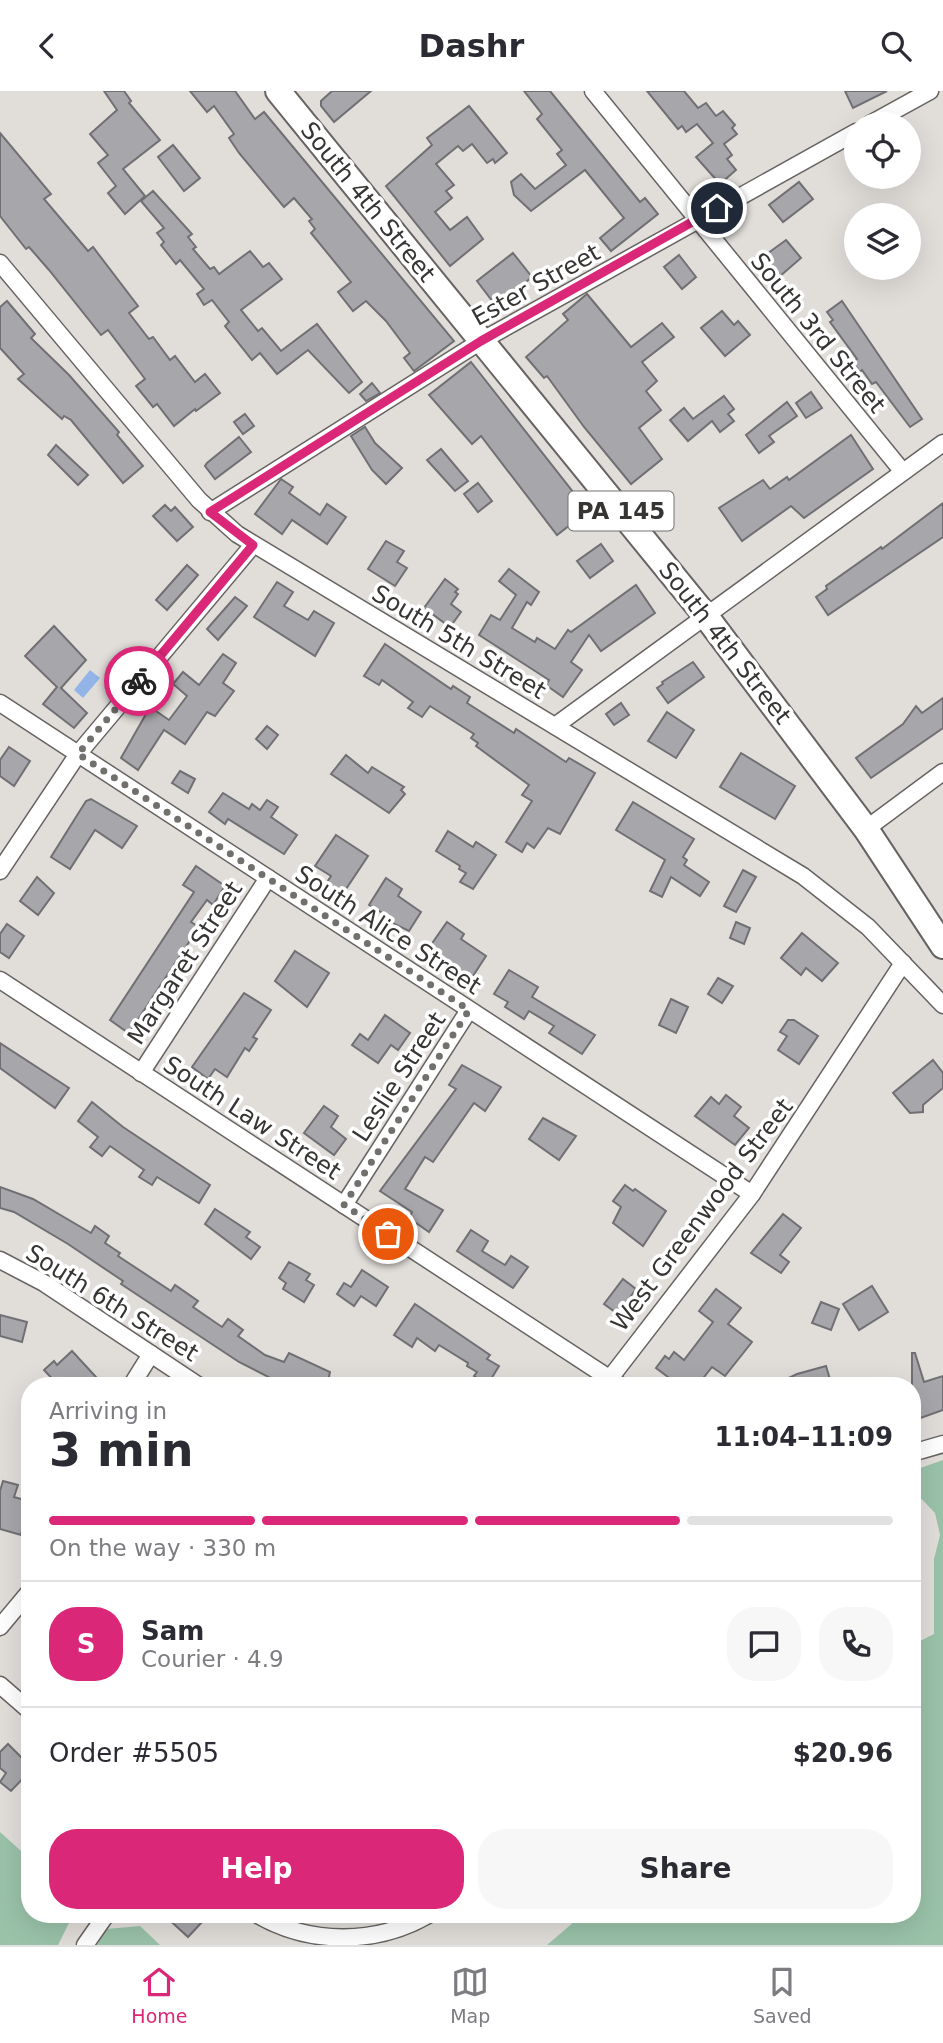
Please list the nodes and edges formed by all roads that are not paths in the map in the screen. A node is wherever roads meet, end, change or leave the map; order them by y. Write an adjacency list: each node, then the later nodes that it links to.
1 (278, 91): 8 (main road, South 4th Street / PA 145)
2 (593, 91): 6 (street, South 3rd Street)
3 (930, 91): 4 (street)
4 (892, 112)
5 (844, 139): 6 (street, Ester Street)
6 (697, 220): 8 (street, Ester Street); 10 (street, South 3rd Street)
7 (0, 263): 11 (street, South 5th Street)
8 (481, 341): 11 (street, Ester Street); 13 (main road, South 4th Street / PA 145)
9 (943, 443): 10 (street)
10 (903, 473): 13 (street)
11 (210, 512): 12 (street, South 5th Street)
12 (253, 545): 15 (street, South 5th Street); 16 (street)
13 (705, 615): 15 (street); 18 (main road, South 4th Street / PA 145)
14 (0, 703): 16 (street, South Alice Street)
15 (555, 726): 22 (street, South 5th Street)
16 (78, 754): 19 (street); 20 (street, South Alice Street)
17 (943, 772): 18 (street)
18 (866, 829): 21 (main road, South 4th Street / PA 145)
19 (0, 871)
20 (268, 878): 25 (street, South Alice Street); 26 (street, Margaret Street)
21 (943, 946)
22 (903, 963): 24 (street, South 5th Street); 27 (street, West Greenwood Street)
23 (0, 979): 26 (street, South Law Street)
24 (943, 1005)
25 (469, 1010): 27 (street, South Alice Street); 28 (street, Leslie Street)
26 (141, 1073): 28 (street, South Law Street)
27 (752, 1194): 34 (street, West Greenwood Street)
28 (344, 1205): 33 (street, South Law Street)
29 (0, 1260): 30 (street, South 6th Street)
30 (151, 1354): 31 (street); 32 (street, South 6th Street)
31 (137, 1377)
32 (186, 1377)
33 (602, 1377)
34 (615, 1377)
35 (943, 1444): 36 (street)
36 (921, 1450)
37 (21, 1602): 38 (street)
38 (0, 1626)
39 (0, 1685): 40 (street)
40 (21, 1703)
41 (100, 1923): 44 (street)
42 (275, 1923): 43 (street)
43 (411, 1923)
44 (85, 1945)

